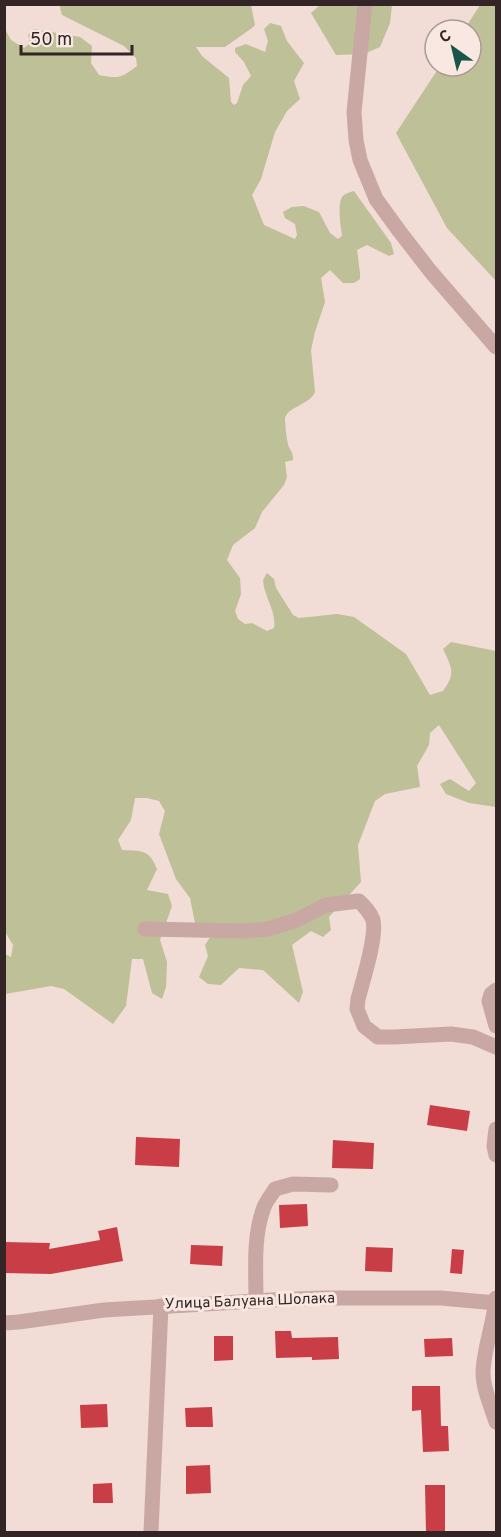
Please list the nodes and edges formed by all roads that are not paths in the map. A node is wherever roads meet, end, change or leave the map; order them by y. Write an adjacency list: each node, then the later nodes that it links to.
1 (365, 4): 2 (street)
2 (496, 347)
3 (145, 929): 6 (street)
4 (496, 990): 5 (street)
5 (496, 1026)
6 (496, 1047)
7 (496, 1129): 8 (street)
8 (496, 1155)
9 (331, 1185): 11 (street)
10 (496, 1298): 12 (street)
11 (256, 1301): 12 (street, Улица Балуана Шолака); 13 (street, Улица Балуана Шолака)
12 (496, 1303): 15 (street)
13 (161, 1306): 14 (street, Улица Балуана Шолака); 16 (street)
14 (4, 1323)
15 (496, 1422)
16 (151, 1533)

